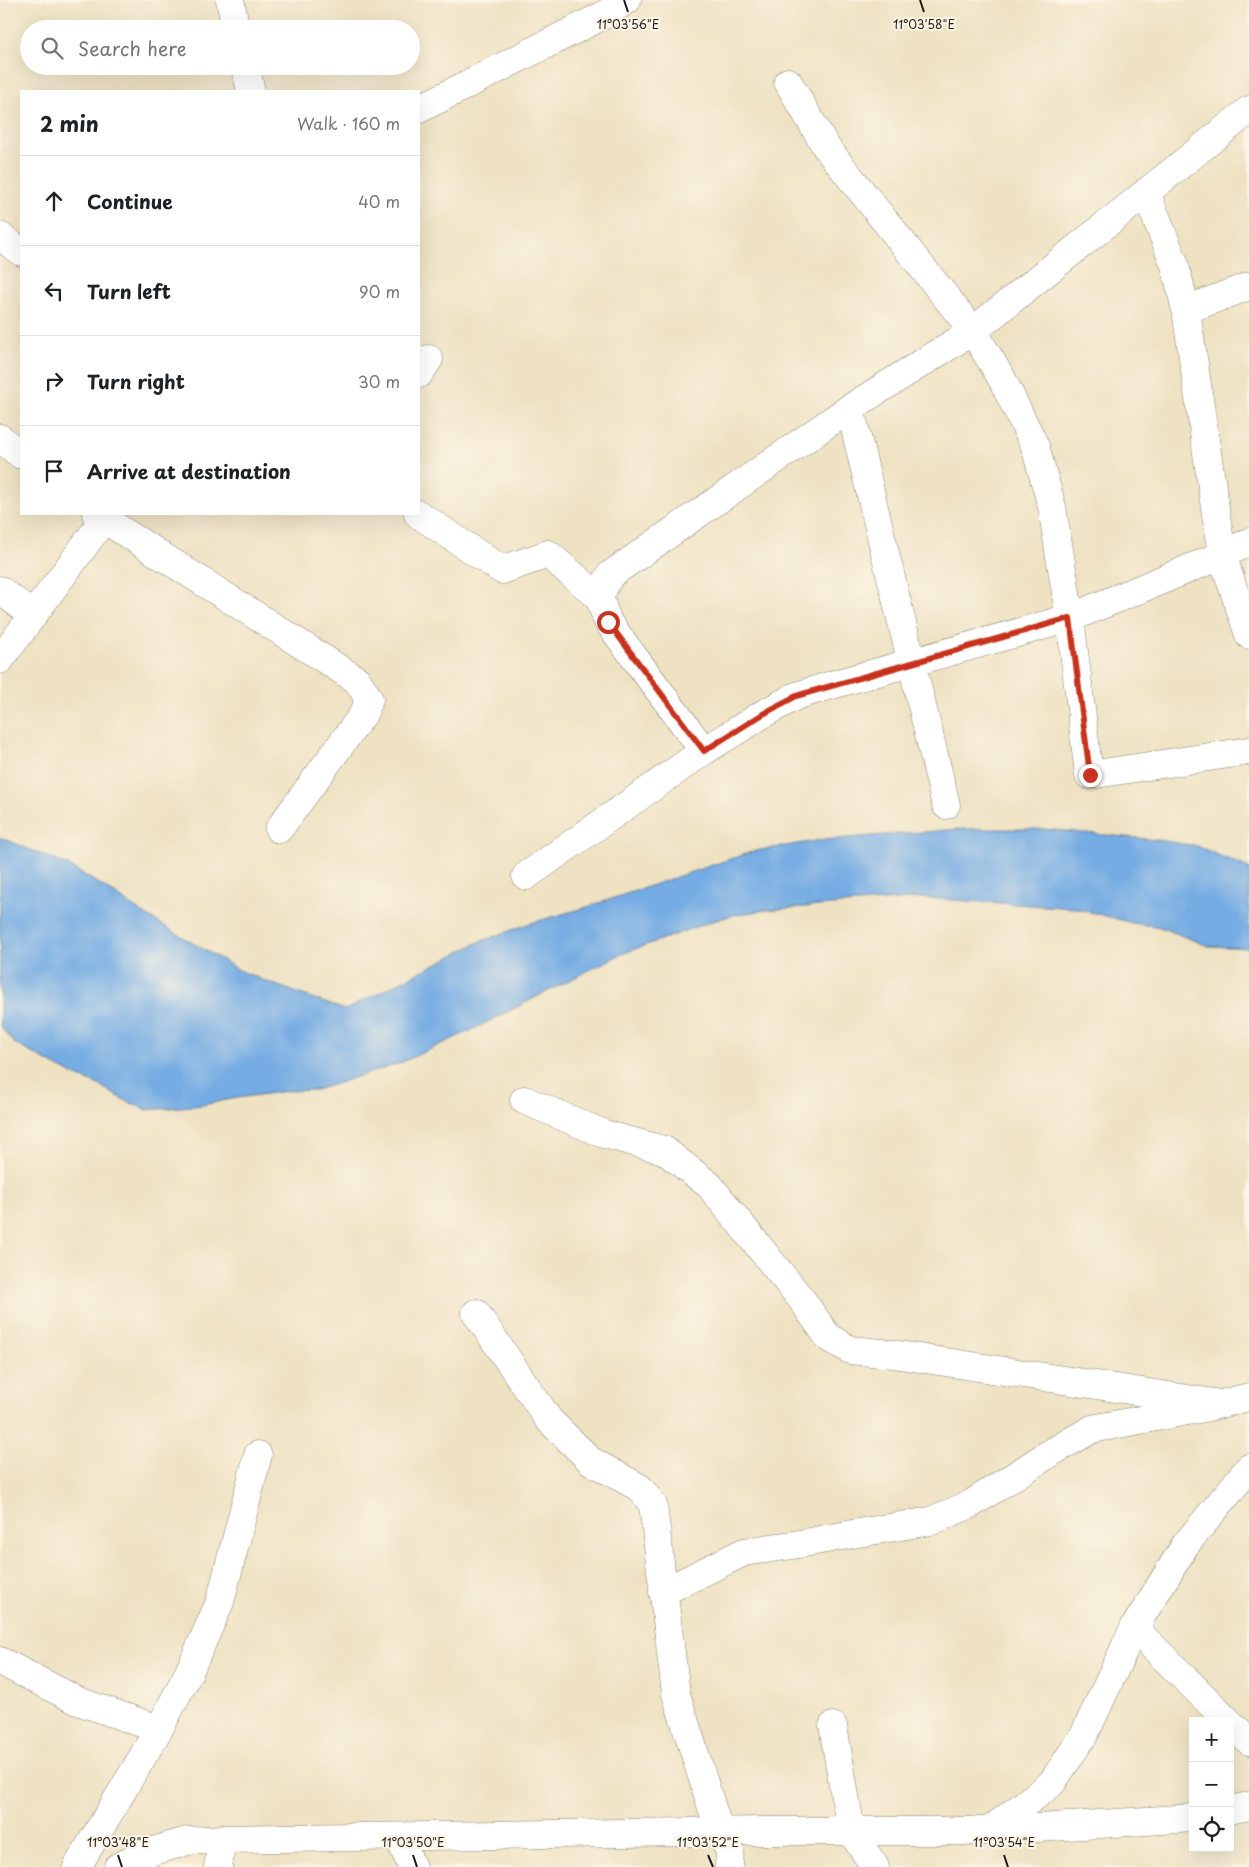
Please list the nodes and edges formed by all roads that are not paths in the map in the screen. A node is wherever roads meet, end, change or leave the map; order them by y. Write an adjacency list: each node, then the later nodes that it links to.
1 (230, 0): 4 (street)
2 (627, 0): 3 (street)
3 (597, 8): 8 (street)
4 (234, 20)
5 (247, 75): 7 (street)
6 (788, 82): 15 (street)
7 (251, 90)
8 (420, 108)
9 (1249, 110): 10 (street)
10 (1146, 192): 14 (street); 15 (street)
11 (0, 236): 12 (street)
12 (20, 251)
13 (1249, 286): 14 (street)
14 (1186, 310): 22 (street)
15 (973, 331): 16 (street); 26 (street)
16 (850, 408): 24 (street); 29 (street)
17 (0, 438): 18 (street)
18 (20, 453)
19 (420, 515): 24 (street)
20 (103, 516): 25 (street); 33 (street)
21 (1249, 542): 22 (street)
22 (1222, 555): 26 (street); 27 (street)
23 (0, 590): 25 (street)
24 (599, 597): 30 (street)
25 (33, 615): 28 (street)
26 (1070, 618): 29 (street); 31 (street)
27 (1249, 635)
28 (0, 660)
29 (911, 663): 30 (street); 32 (street)
30 (704, 751): 34 (street)
31 (1249, 751)
32 (946, 805)
33 (279, 829)
34 (526, 876)
35 (524, 1100): 38 (street)
36 (476, 1313): 41 (street)
37 (1249, 1397): 38 (street)
38 (1222, 1404): 41 (street)
39 (258, 1454): 47 (street)
40 (1249, 1468): 42 (street)
41 (663, 1592): 54 (street)
42 (1134, 1628): 44 (street); 53 (street)
43 (0, 1661): 47 (street)
44 (1224, 1717)
45 (833, 1726): 52 (street)
46 (1234, 1727): 48 (street)
47 (159, 1729): 57 (street)
48 (1249, 1741)
49 (1249, 1806): 50 (street)
50 (1234, 1809)
51 (1189, 1818): 53 (street)
52 (851, 1831): 53 (street); 54 (street); 62 (street)
53 (989, 1831)
54 (720, 1833): 55 (street); 61 (street)
55 (400, 1837): 56 (street); 60 (street)
56 (222, 1839): 58 (street); 59 (street)
57 (77, 1867)
58 (118, 1867)
59 (218, 1867)
60 (412, 1867)
61 (729, 1867)
62 (875, 1867)

